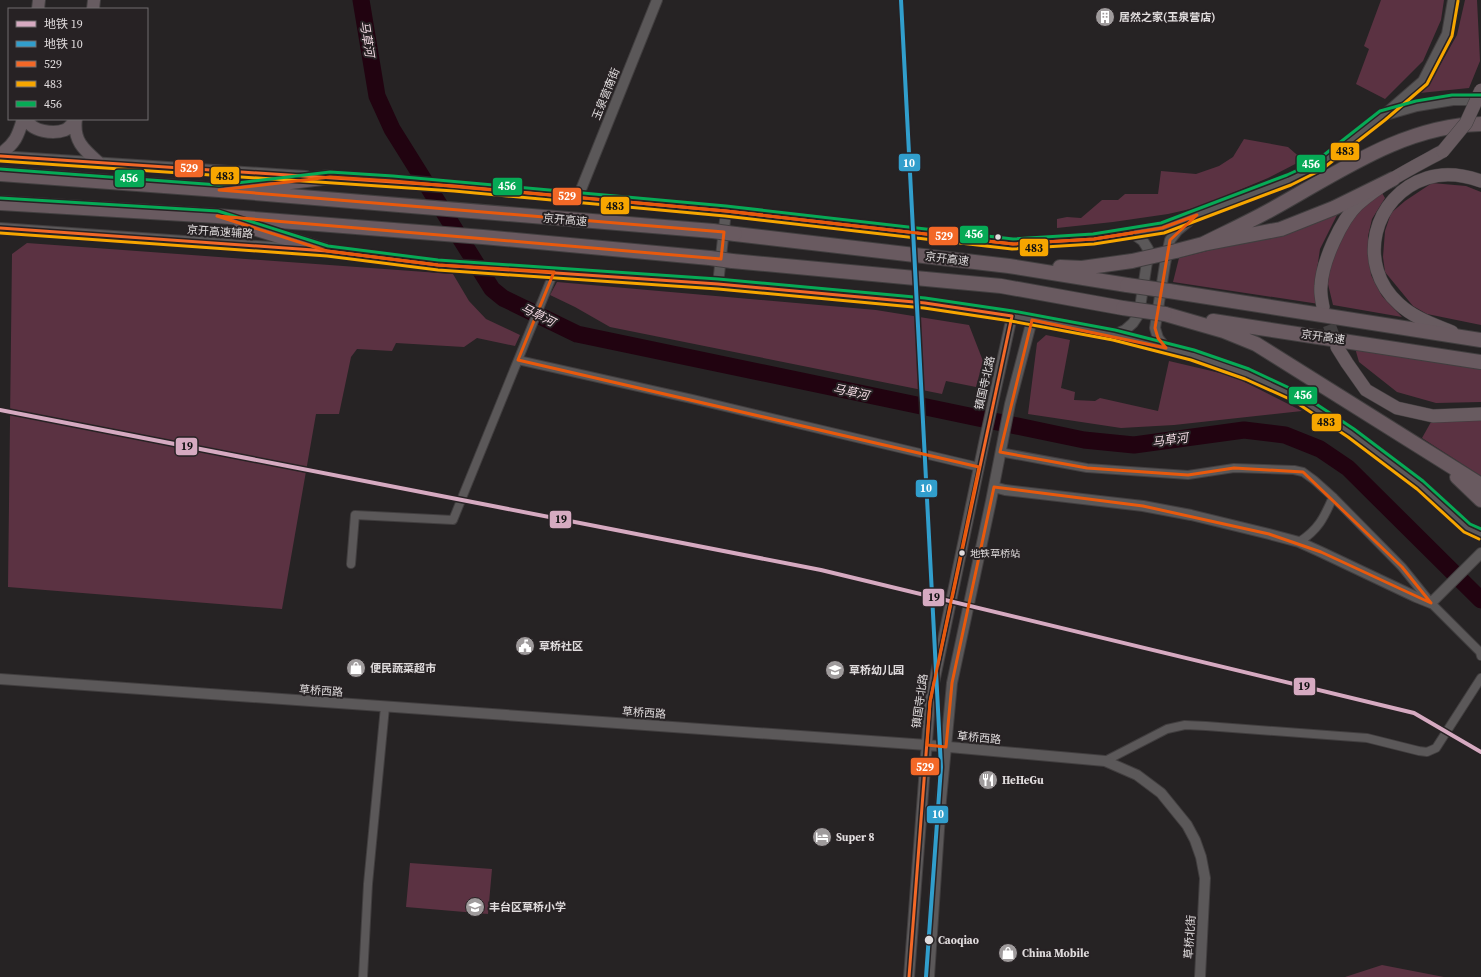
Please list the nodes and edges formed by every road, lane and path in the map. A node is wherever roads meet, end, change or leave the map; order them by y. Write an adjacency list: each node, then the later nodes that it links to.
1 (656, 0): 17 (street, 玉泉营南街)
2 (1453, 0): 5 (street)
3 (1481, 90): 14 (highway, bridge)
4 (1481, 100): 5 (street)
5 (1382, 116): 20 (street)
6 (23, 120): 10 (main road)
7 (27, 120): 8 (main road)
8 (75, 120): 11 (main road)
9 (1481, 124): 24 (highway)
10 (0, 155): 11 (street)
11 (98, 162): 13 (street)
12 (0, 174): 16 (highway, 京开高速)
13 (330, 178): 16 (highway); 17 (street)
14 (1393, 178): 24 (highway); 29 (highway)
15 (1481, 181): 34 (highway)
16 (219, 190): 26 (highway, 京开高速, bridge)
17 (578, 197): 19 (street)
18 (0, 203): 21 (highway, 京开高速)
19 (726, 211): 23 (street); 28 (street)
20 (1197, 215): 23 (street); 37 (street)
21 (217, 216): 25 (highway); 30 (highway, 京开高速, bridge)
22 (0, 228): 25 (street, 京开高速辅路)
23 (1132, 233): 33 (street)
24 (1204, 244): 26 (highway, bridge)
25 (327, 251): 27 (street, 京开高速辅路)
26 (1009, 266): 34 (highway, 京开高速, bridge)
27 (554, 272): 28 (street); 38 (street)
28 (718, 284): 31 (street)
29 (1323, 307)
30 (1165, 314): 39 (highway, 京开高速); 42 (highway)
31 (1012, 316): 32 (street); 43 (street, 镇国寺北路)
32 (1032, 320): 33 (street); 41 (street)
33 (1114, 335): 37 (street)
34 (1461, 336): 35 (highway, 京开高速)
35 (1481, 340)
36 (1337, 346): 40 (highway)
37 (1166, 348): 48 (street)
38 (518, 360): 43 (street); 51 (street)
39 (1481, 362)
40 (1481, 414)
41 (1001, 449): 45 (street); 46 (street)
42 (1439, 460): 44 (highway); 47 (highway)
43 (979, 467): 57 (street, 镇国寺北路)
44 (1481, 484)
45 (994, 487): 49 (street); 58 (street)
46 (1333, 497): 49 (street); 52 (street)
47 (1481, 500)
48 (1481, 535)
49 (1299, 542): 52 (street)
50 (1481, 553): 52 (street)
51 (351, 564)
52 (1434, 600): 53 (street)
53 (1481, 656)
54 (1481, 678): 59 (street)
55 (0, 679): 56 (street, 草桥西路)
56 (385, 707): 57 (street, 草桥西路); 61 (street)
57 (927, 745): 58 (street, 草桥西路); 62 (street, 镇国寺北路)
58 (946, 747): 59 (street, 草桥西路); 63 (street)
59 (1105, 761): 60 (street, 草桥西路)
60 (1205, 898): 64 (street, 草桥北街)
61 (363, 977)
62 (909, 977)
63 (929, 977)
64 (1200, 977)

